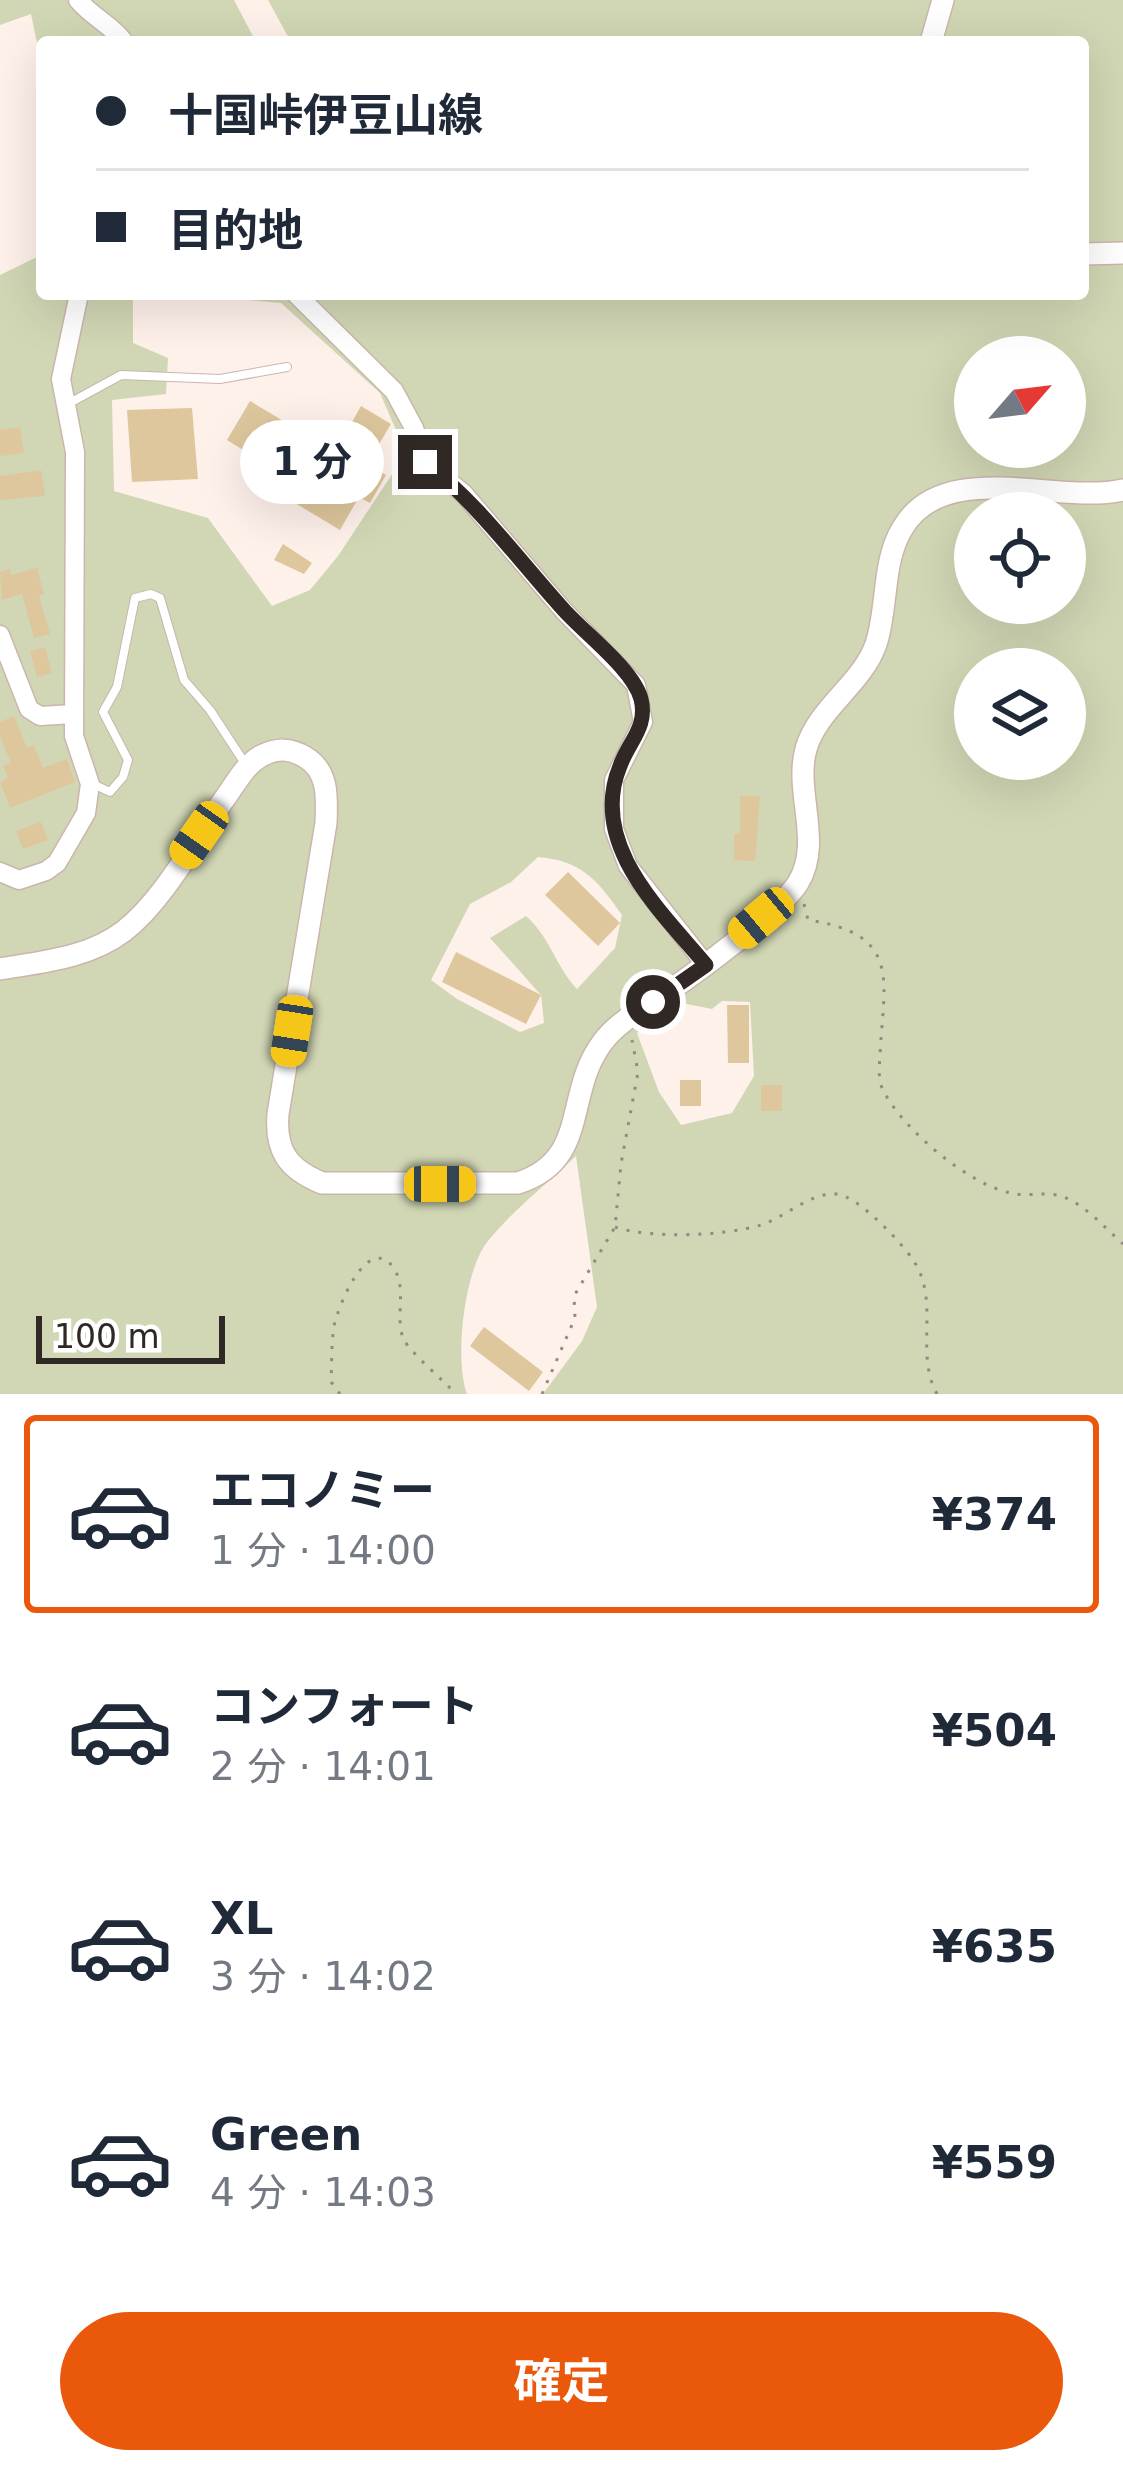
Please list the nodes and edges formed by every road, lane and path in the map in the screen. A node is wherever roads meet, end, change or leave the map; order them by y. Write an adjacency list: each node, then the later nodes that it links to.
1 (78, 0): 3 (street)
2 (943, 0): 4 (main road)
3 (119, 36)
4 (933, 36)
5 (1123, 253): 6 (main road)
6 (1089, 254)
7 (78, 300): 10 (street)
8 (302, 300): 18 (street)
9 (287, 367): 10 (lane)
10 (64, 405): 13 (street)
11 (1123, 490): 17 (main road)
12 (0, 635): 13 (street)
13 (73, 714): 15 (street)
14 (247, 766): 15 (lane); 19 (main road); 20 (main road)
15 (89, 780): 16 (street)
16 (0, 872)
17 (797, 884): 18 (main road); 22 (path)
18 (706, 965): 20 (main road)
19 (0, 969)
20 (625, 1021): 21 (path)
21 (615, 1227): 25 (path); 26 (path)
22 (1123, 1244)
23 (340, 1394): 24 (path)
24 (456, 1394)
25 (542, 1394)
26 (937, 1394)

